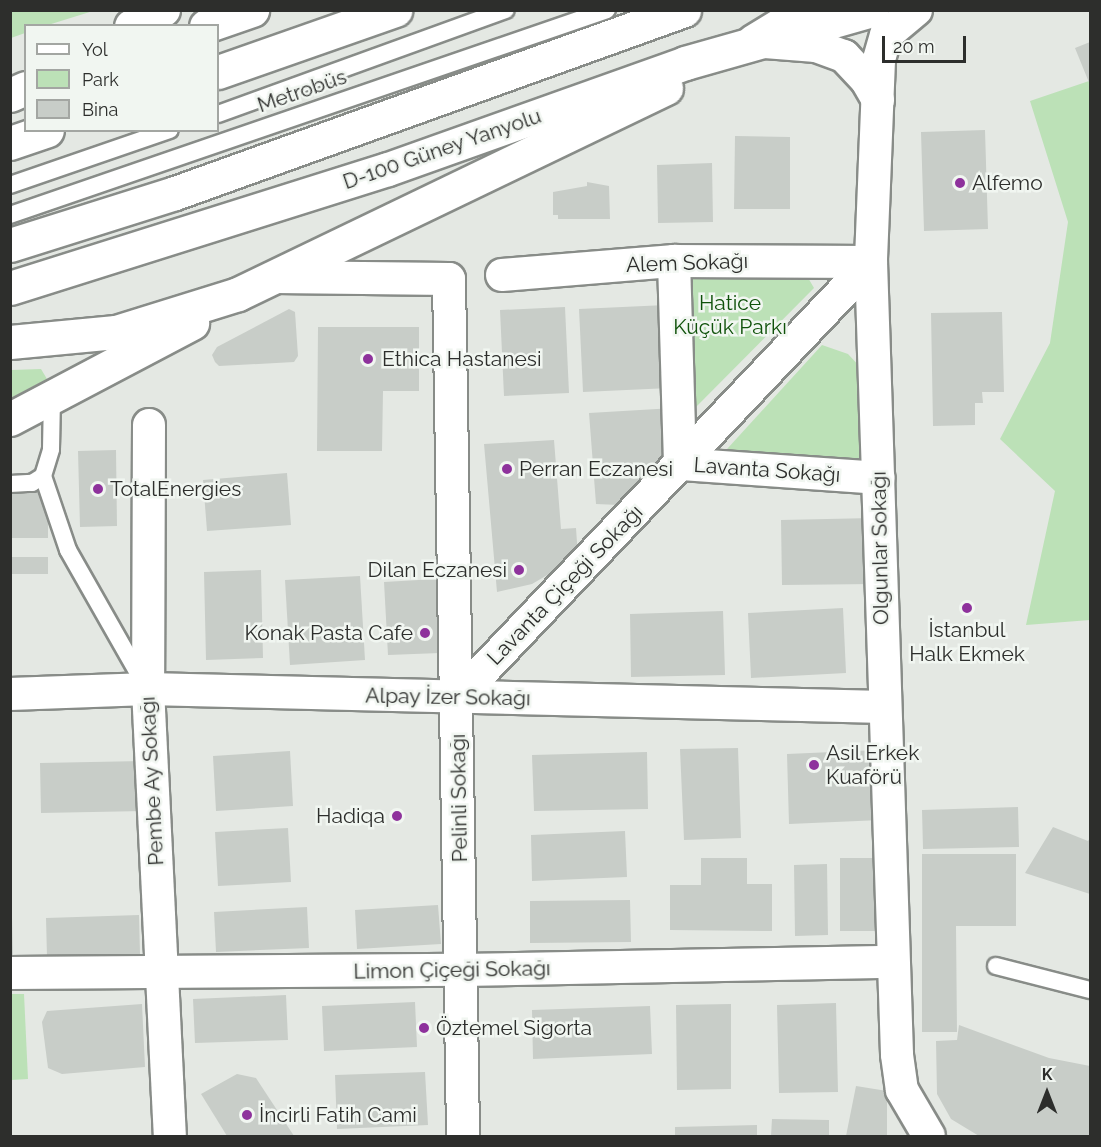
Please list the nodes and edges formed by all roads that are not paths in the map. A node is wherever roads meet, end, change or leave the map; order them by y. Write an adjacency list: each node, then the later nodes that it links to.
1 (163, 10): 10 (main road)
2 (252, 10): 11 (main road)
3 (395, 10): 13 (main road)
4 (506, 10): 17 (lane, Metrobüs)
5 (607, 10): 22 (lane, Metrobüs)
6 (684, 10): 23 (main road)
7 (804, 10): 12 (main road)
8 (872, 10): 12 (main road, D-100 Güney Yanyolu)
9 (916, 10): 16 (street, Olgunlar Sokağı)
10 (135, 24)
11 (212, 24)
12 (753, 42): 16 (street); 27 (main road); 28 (main road, D-100 Güney Yanyolu)
13 (219, 72)
14 (24, 89): 15 (main road)
15 (10, 95)
16 (878, 100): 25 (street, Olgunlar Sokağı)
17 (219, 114)
18 (41, 132): 20 (main road)
19 (164, 132): 21 (lane)
20 (10, 143)
21 (10, 185)
22 (10, 215)
23 (10, 245)
24 (674, 261): 25 (street, Alem Sokağı); 26 (street, Alem Sokağı); 34 (street, Lavanta Sokağı)
25 (871, 262): 34 (street, Lavanta Çiçeği Sokağı); 36 (street, Olgunlar Sokağı)
26 (502, 275)
27 (276, 276): 29 (main road); 40 (street, Pelinli Sokağı)
28 (10, 288)
29 (238, 294): 30 (main road); 31 (main road)
30 (10, 342)
31 (52, 398): 32 (main road); 35 (lane)
32 (10, 419)
33 (149, 425): 38 (street, Pembe Ay Sokağı)
34 (680, 464): 36 (street, Lavanta Sokağı); 40 (street, Lavanta Çiçeği Sokağı)
35 (43, 476): 37 (lane); 38 (lane)
36 (879, 478): 41 (street, Olgunlar Sokağı)
37 (10, 484)
38 (148, 689): 39 (street, Alpay İzer Sokağı); 40 (street, Alpay İzer Sokağı); 45 (street, Pembe Ay Sokağı)
39 (10, 694)
40 (458, 698): 41 (street, Alpay İzer Sokağı); 44 (street, Pelinli Sokağı)
41 (885, 707): 42 (street, Olgunlar Sokağı)
42 (893, 962): 44 (street, Limon Çiçeği Sokağı); 50 (street, Olgunlar Sokağı)
43 (996, 966): 47 (lane)
44 (461, 970): 45 (street, Limon Çiçeği Sokağı); 49 (street, Pelinli Sokağı)
45 (161, 971): 46 (street, Limon Çiçeği Sokağı); 48 (street, Pembe Ay Sokağı)
46 (10, 973)
47 (1090, 990)
48 (170, 1137)
49 (463, 1137)
50 (928, 1137)

